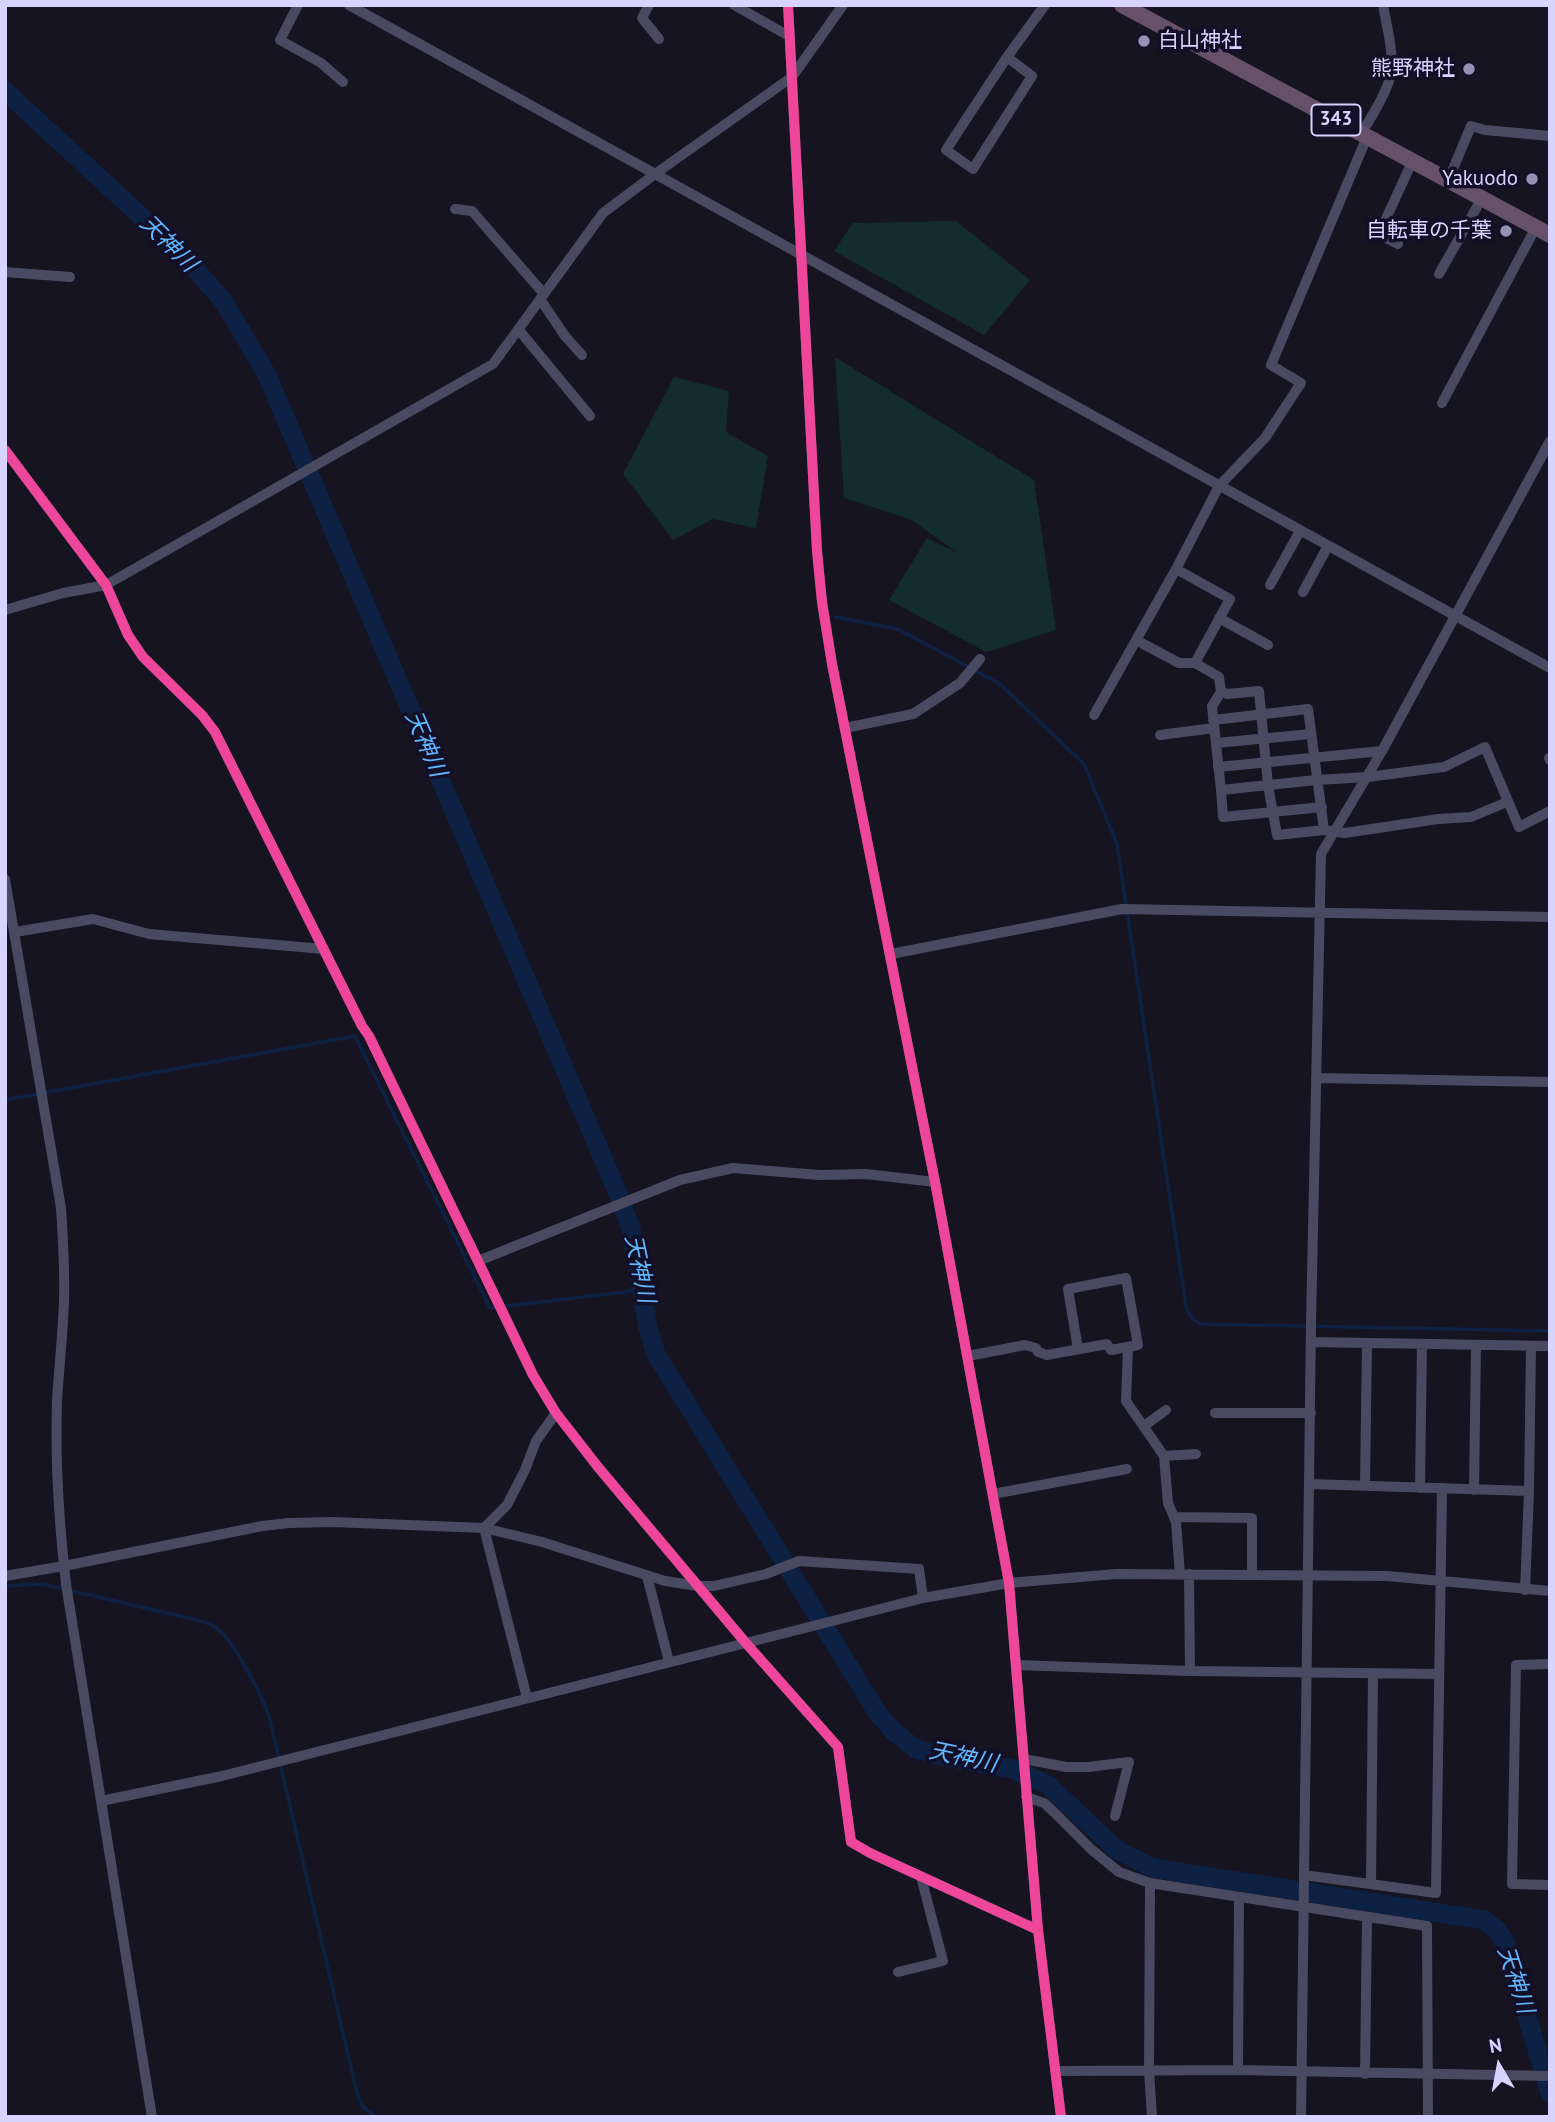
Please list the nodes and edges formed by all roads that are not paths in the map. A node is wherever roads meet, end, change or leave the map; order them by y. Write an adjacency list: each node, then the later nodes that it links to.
1 (298, 5): 14 (street)
2 (349, 5): 18 (street)
3 (649, 5): 11 (street)
4 (734, 5): 10 (street)
5 (788, 5): 10 (street)
6 (843, 5): 13 (street)
7 (1045, 5): 12 (street)
8 (1122, 5): 15 (highway, 343)
9 (1383, 5): 15 (street)
10 (789, 36): 13 (street)
11 (659, 39)
12 (1007, 57): 12 (street)
13 (792, 77): 18 (street); 24 (street)
14 (343, 82)
15 (1364, 136): 17 (highway, 343); 35 (street)
16 (1550, 136): 19 (street)
17 (1412, 162): 19 (highway, 343); 23 (street)
18 (655, 174): 24 (street); 28 (street)
19 (1448, 181): 20 (highway, 343)
20 (1482, 198): 22 (highway, 343); 26 (street)
21 (456, 209): 28 (street)
22 (1543, 231): 31 (street)
23 (1398, 244)
24 (801, 255): 35 (street); 54 (street)
25 (5, 272): 27 (street)
26 (1439, 274)
27 (70, 277)
28 (542, 296): 29 (street); 30 (street)
29 (519, 328): 32 (street); 39 (street)
30 (582, 355)
31 (1441, 403)
32 (590, 416)
33 (1550, 441): 43 (street)
34 (5, 450): 39 (street)
35 (1219, 486): 36 (street); 38 (street)
36 (1300, 531): 37 (street); 40 (street)
37 (1328, 546): 41 (street); 43 (street)
38 (1176, 569): 44 (street); 45 (street)
39 (106, 585): 42 (street); 76 (street)
40 (1270, 585)
41 (1303, 592)
42 (5, 610)
43 (1456, 616): 49 (street); 59 (street)
44 (1219, 618): 46 (street); 48 (street)
45 (1136, 640): 48 (street); 51 (street)
46 (1268, 645)
47 (980, 659): 54 (street)
48 (1195, 663): 50 (street)
49 (1550, 668)
50 (1221, 692): 52 (street); 53 (street)
51 (1094, 715)
52 (1262, 715): 53 (street); 55 (street); 57 (street)
53 (1214, 724): 56 (street); 58 (street)
54 (845, 728): 77 (street)
55 (1311, 734): 57 (street); 60 (street)
56 (1160, 735)
57 (1264, 738): 58 (street); 61 (street)
58 (1216, 743): 62 (street)
59 (1382, 751): 60 (street); 63 (street)
60 (1314, 757): 61 (street); 64 (street)
61 (1266, 762): 62 (street); 65 (street)
62 (1218, 766): 66 (street)
63 (1367, 777): 64 (street); 67 (street); 71 (street)
64 (1316, 780): 65 (street); 68 (street)
65 (1268, 785): 66 (street); 70 (street)
66 (1220, 790): 70 (street)
67 (1507, 802): 69 (street); 71 (street)
68 (1322, 807): 70 (street); 71 (street)
69 (1550, 811)
70 (1273, 812): 71 (street)
71 (1329, 831): 73 (street)
72 (5, 879): 75 (street)
73 (1319, 913): 74 (street); 77 (street); 78 (street)
74 (1550, 917)
75 (15, 932): 76 (street); 108 (street)
76 (324, 949): 81 (street)
77 (891, 954): 80 (street)
78 (1316, 1079): 79 (street); 82 (street)
79 (1550, 1082)
80 (935, 1182): 81 (street); 90 (street)
81 (478, 1261): 92 (street)
82 (1312, 1332): 83 (street); 94 (street)
83 (1367, 1343): 84 (street); 100 (street)
84 (1422, 1344): 85 (street); 101 (street)
85 (1476, 1345): 86 (street); 103 (street)
86 (1531, 1346): 87 (street); 104 (street)
87 (1550, 1346)
88 (1128, 1347): 89 (street); 89 (street); 95 (street)
89 (1078, 1349): 90 (street)
90 (968, 1356): 105 (street)
91 (1166, 1410): 95 (street)
92 (556, 1413): 107 (street); 116 (street)
93 (1215, 1413): 94 (street)
94 (1311, 1413): 99 (street)
95 (1144, 1426): 97 (street)
96 (1196, 1454): 97 (street)
97 (1164, 1456): 106 (street)
98 (1127, 1469): 105 (street)
99 (1310, 1484): 100 (street); 111 (street)
100 (1365, 1485): 101 (street)
101 (1420, 1488): 102 (street)
102 (1442, 1488): 103 (street); 114 (street)
103 (1474, 1490): 104 (street)
104 (1529, 1491): 117 (street)
105 (993, 1494): 115 (street)
106 (1174, 1517): 109 (street); 110 (street)
107 (484, 1528): 108 (street); 113 (street); 128 (street)
108 (64, 1566): 112 (street); 131 (street)
109 (1184, 1574): 110 (street); 115 (street); 124 (street)
110 (1252, 1575): 111 (street)
111 (1308, 1575): 114 (street); 125 (street)
112 (5, 1576)
113 (647, 1576): 116 (street); 121 (street)
114 (1440, 1580): 117 (street); 127 (street)
115 (1009, 1583): 119 (street); 123 (street)
116 (698, 1586): 119 (street); 120 (street)
117 (1525, 1590): 118 (street)
118 (1550, 1591)
119 (923, 1598): 120 (street)
120 (745, 1642): 121 (street); 134 (street)
121 (669, 1662): 128 (street)
122 (1550, 1664): 137 (street)
123 (1016, 1665): 124 (street); 129 (street)
124 (1190, 1671): 125 (street)
125 (1307, 1673): 126 (street); 133 (street)
126 (1373, 1674): 127 (street); 136 (street)
127 (1438, 1674): 136 (street)
128 (527, 1698): 131 (street)
129 (1024, 1759): 130 (street); 132 (street)
130 (1026, 1797): 135 (street); 141 (street)
131 (101, 1801): 150 (street)
132 (1115, 1816)
133 (1304, 1874): 136 (street); 139 (street)
134 (921, 1877): 141 (street); 142 (street)
135 (1150, 1883): 138 (street); 145 (street)
136 (1371, 1884)
137 (1550, 1885)
138 (1239, 1898): 139 (street); 143 (street)
139 (1303, 1907): 140 (street); 146 (street)
140 (1367, 1917): 147 (street); 148 (street)
141 (1038, 1930): 144 (street)
142 (898, 1972)
143 (1238, 2070): 145 (street); 146 (street)
144 (1056, 2071): 145 (street); 151 (street)
145 (1149, 2071): 152 (street)
146 (1302, 2073): 147 (street); 153 (street)
147 (1365, 2074): 148 (street)
148 (1428, 2074): 149 (street); 154 (street)
149 (1550, 2076)
150 (152, 2117)
151 (1061, 2117)
152 (1152, 2117)
153 (1301, 2117)
154 (1428, 2117)

